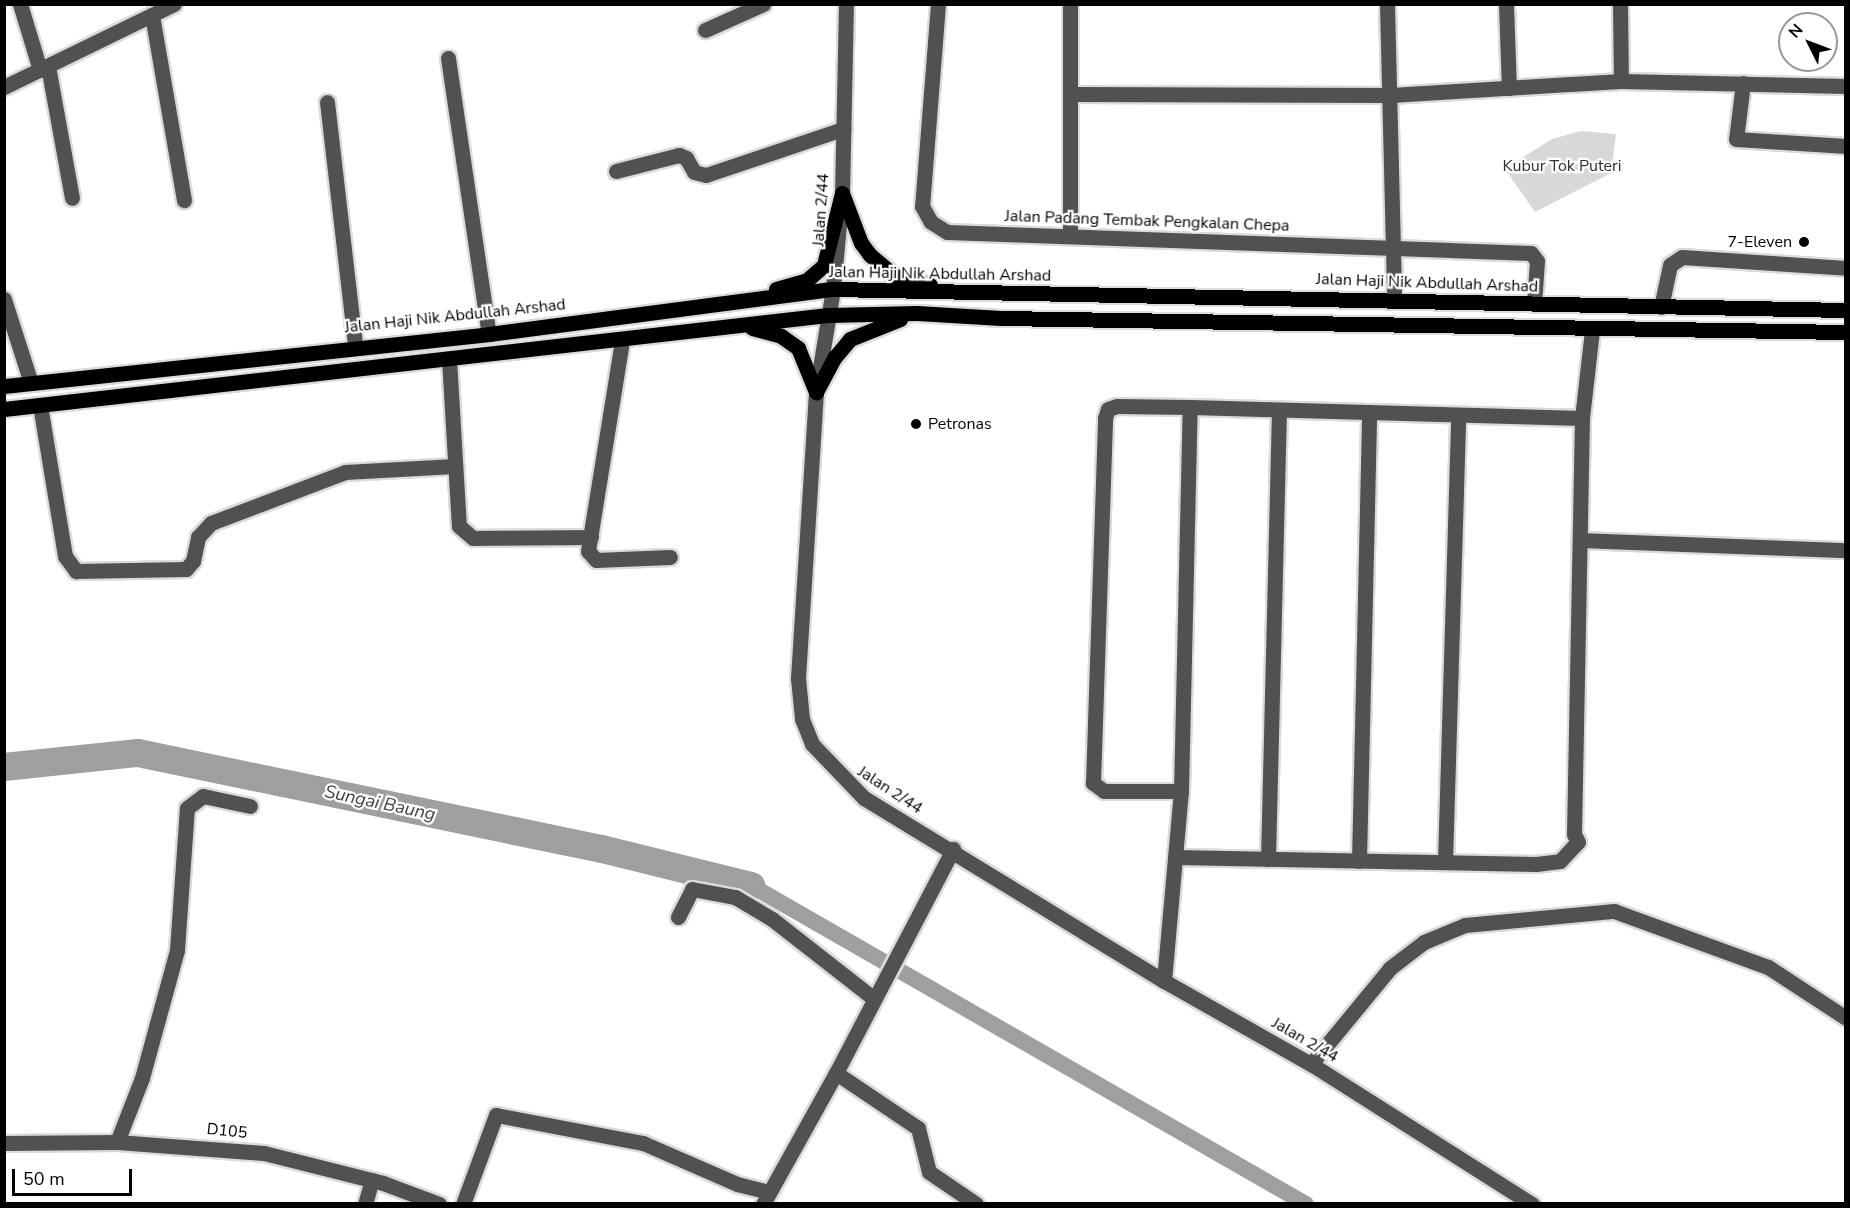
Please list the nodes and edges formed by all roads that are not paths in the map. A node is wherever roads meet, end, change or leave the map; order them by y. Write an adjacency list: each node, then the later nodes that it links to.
1 (20, 4): 13 (street)
2 (174, 4): 10 (street)
3 (763, 4): 11 (street)
4 (846, 4): 22 (street, Jalan 2/44)
5 (938, 4): 28 (street, Jalan Padang Tembak Pengkalan Chepa)
6 (1070, 4): 19 (street)
7 (1387, 4): 20 (street)
8 (1506, 4): 18 (street)
9 (1620, 4): 14 (street)
10 (152, 15): 13 (street); 27 (street)
11 (705, 30)
12 (448, 58): 44 (street)
13 (44, 68): 17 (street); 26 (street)
14 (1621, 81): 15 (street); 18 (street)
15 (1743, 83): 16 (street); 23 (street)
16 (1845, 86)
17 (4, 87)
18 (1509, 88): 20 (street)
19 (1070, 94): 20 (street); 28 (street)
20 (1391, 96): 29 (street)
21 (327, 102): 46 (street)
22 (843, 129): 24 (street); 25 (street, Jalan 2/44)
23 (1845, 146)
24 (616, 171)
25 (842, 193): 31 (street, Jalan 2/44); 32 (main road); 35 (main road)
26 (72, 198)
27 (184, 200)
28 (1070, 236): 29 (street, Jalan Padang Tembak Pengkalan Chepa)
29 (1393, 248): 34 (street); 36 (street, Jalan Padang Tembak Pengkalan Chepa)
30 (1845, 268): 37 (street)
31 (833, 289): 32 (main road, Jalan Haji Nik Abdullah Arshad); 35 (main road, Jalan Haji Nik Abdullah Arshad); 40 (street, Jalan 2/44)
32 (950, 291): 34 (main road, Jalan Haji Nik Abdullah Arshad)
33 (4, 299): 48 (street)
34 (1394, 299): 36 (main road, Jalan Haji Nik Abdullah Arshad)
35 (739, 301): 44 (main road, Jalan Haji Nik Abdullah Arshad)
36 (1534, 304): 37 (main road, Jalan Haji Nik Abdullah Arshad)
37 (1661, 307): 38 (main road, Jalan Haji Nik Abdullah Arshad)
38 (1845, 310)
39 (917, 313): 40 (main road); 42 (main road); 50 (main road)
40 (828, 315): 41 (main road); 50 (street, Jalan 2/44)
41 (745, 326): 45 (main road); 50 (main road)
42 (1592, 330): 43 (main road); 57 (street)
43 (1845, 332)
44 (489, 334): 46 (main road, Jalan Haji Nik Abdullah Arshad)
45 (622, 341): 47 (main road); 59 (street)
46 (355, 345): 48 (main road, Jalan Haji Nik Abdullah Arshad)
47 (449, 359): 51 (main road); 58 (street)
48 (31, 383): 49 (main road, Jalan Haji Nik Abdullah Arshad)
49 (4, 386)
50 (816, 392): 65 (street, Jalan 2/44)
51 (40, 405): 53 (main road); 58 (street)
52 (1190, 407): 54 (street); 63 (street); 63 (street)
53 (4, 409)
54 (1279, 410): 55 (street); 67 (street)
55 (1369, 412): 56 (street); 68 (street)
56 (1458, 415): 57 (street); 69 (street)
57 (1582, 418): 60 (street)
58 (455, 466): 59 (street)
59 (591, 537): 62 (street)
60 (1580, 540): 61 (street); 69 (street)
61 (1845, 550)
62 (670, 557)
63 (1181, 790): 66 (street)
64 (250, 806): 76 (street)
65 (953, 849): 71 (street, Jalan 2/44); 72 (street)
66 (1175, 857): 67 (street); 71 (street)
67 (1268, 859): 68 (street)
68 (1359, 861): 69 (street)
69 (1445, 862)
70 (678, 917): 72 (street)
71 (1164, 981): 74 (street, Jalan 2/44)
72 (873, 999): 75 (street)
73 (1845, 1018): 74 (street)
74 (1311, 1064): 84 (street, Jalan 2/44)
75 (836, 1073): 79 (street); 83 (street)
76 (117, 1142): 77 (street, D105); 78 (street, D105)
77 (4, 1143)
78 (372, 1180): 80 (street); 81 (street, D105)
79 (766, 1198): 82 (street)
80 (364, 1203)
81 (439, 1203)
82 (463, 1203)
83 (976, 1203)
84 (1532, 1203)

